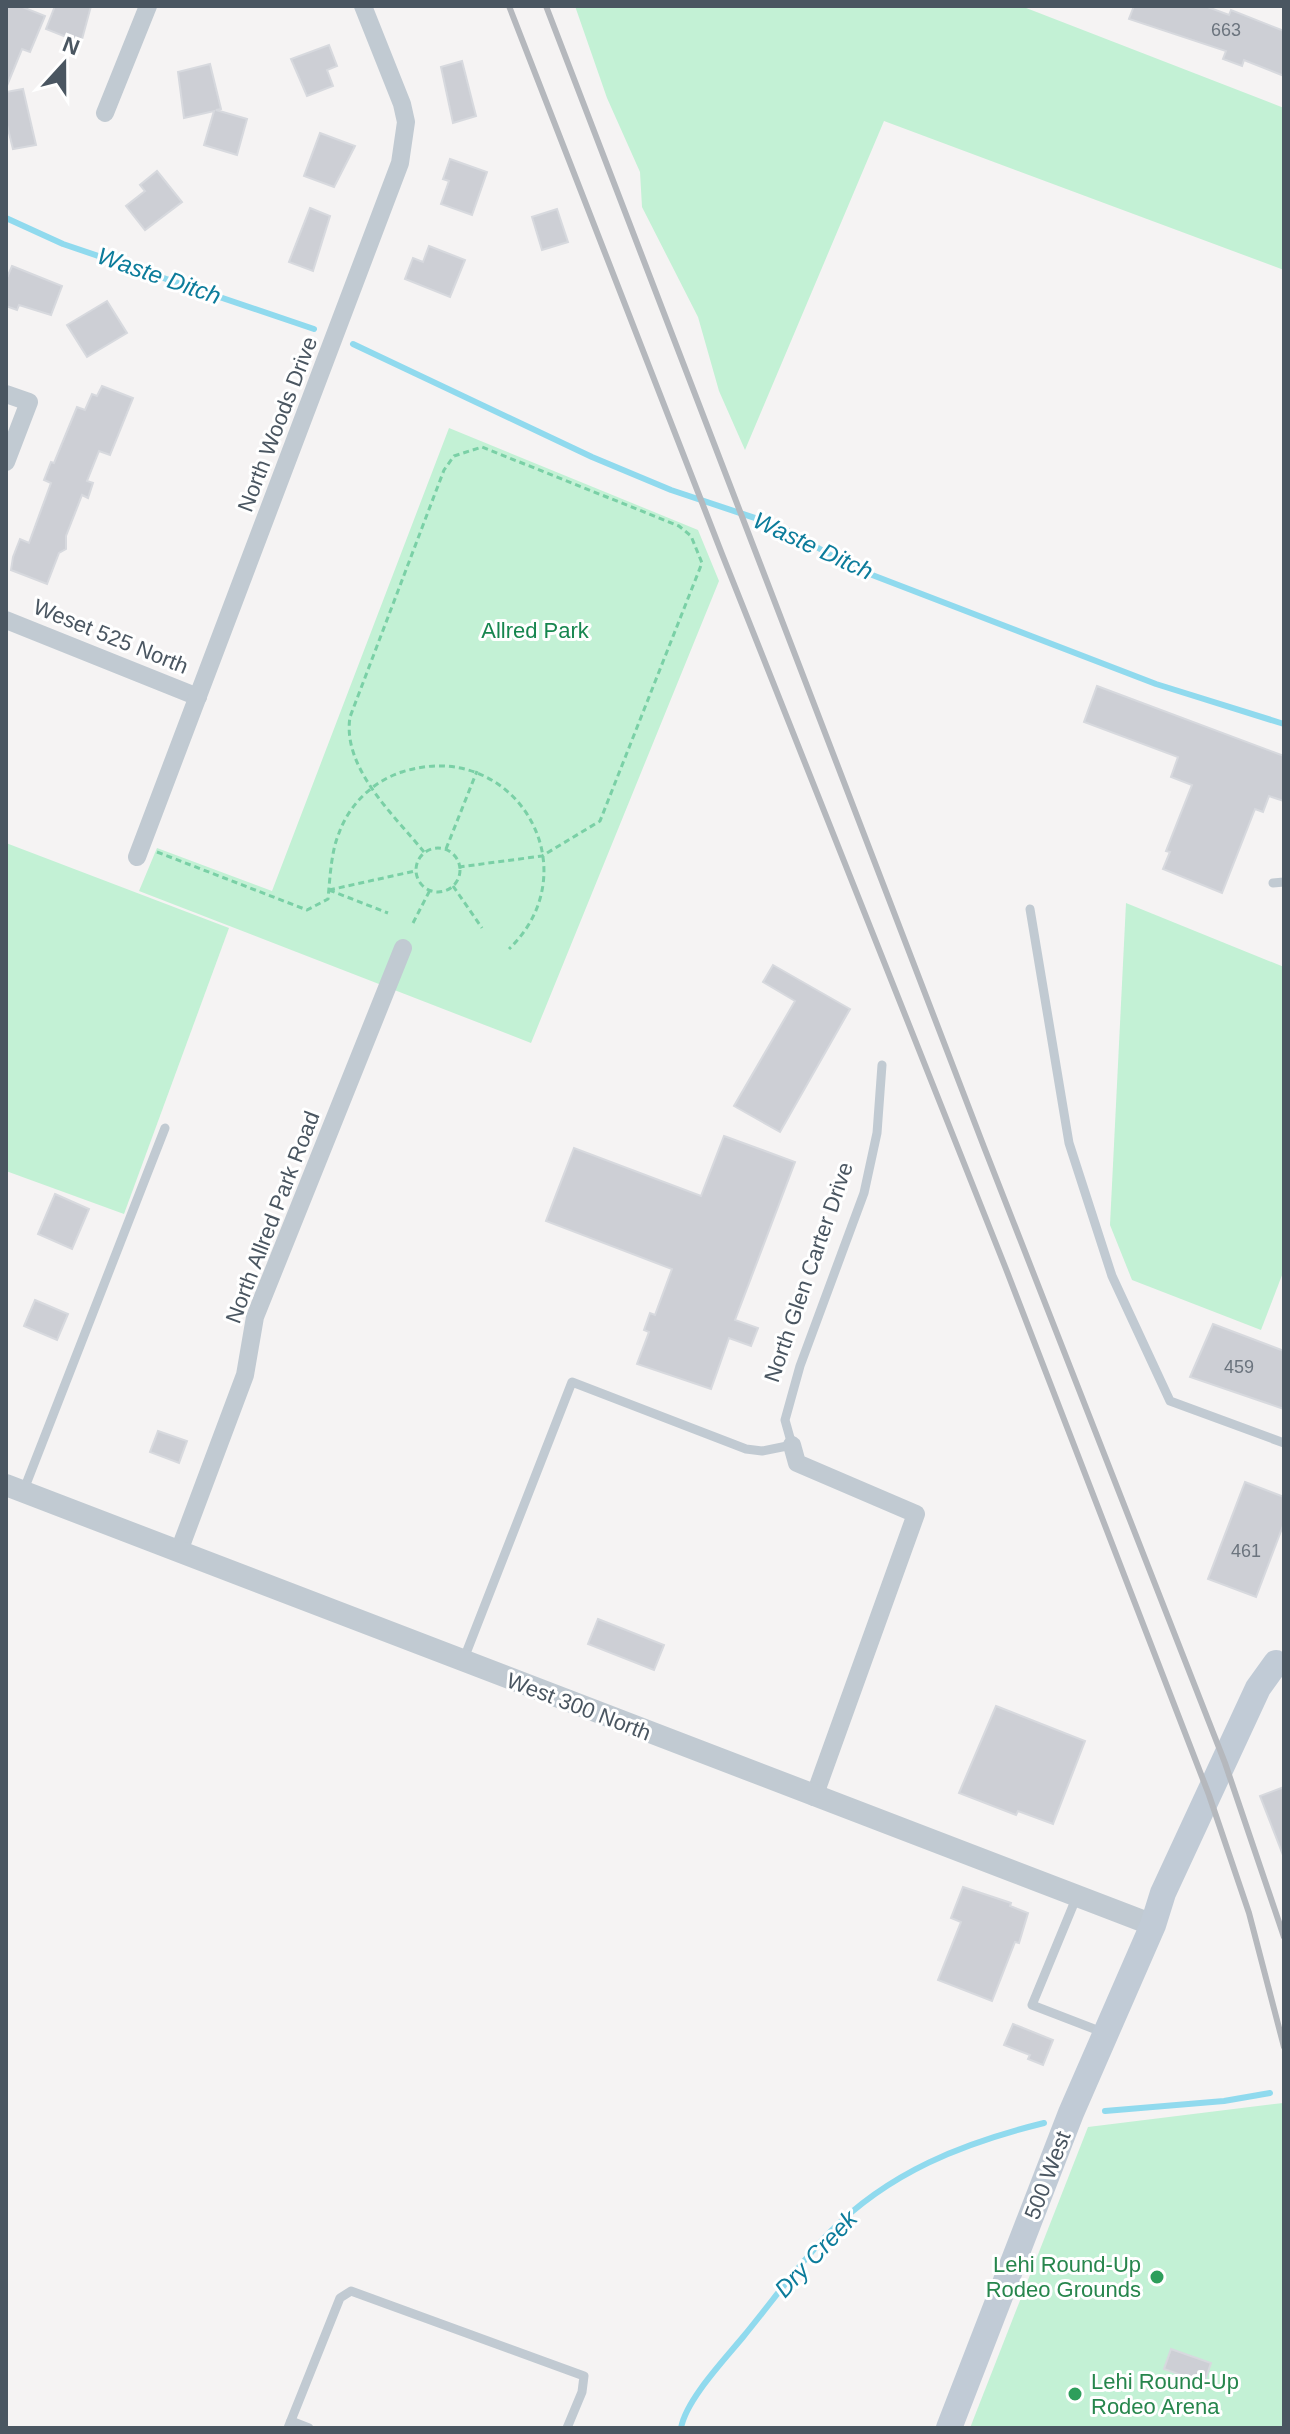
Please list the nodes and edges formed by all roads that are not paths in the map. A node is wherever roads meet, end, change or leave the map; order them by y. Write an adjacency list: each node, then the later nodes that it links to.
1 (148, 6): 3 (street)
2 (363, 6): 7 (street, North Woods Drive)
3 (105, 113)
4 (6, 394): 5 (street)
5 (6, 462)
6 (6, 620): 7 (street, Weset 525 North)
7 (198, 697): 8 (street, North Woods Drive)
8 (146, 854)
9 (1030, 909): 13 (lane)
10 (403, 948): 16 (street, North Allred Park Road)
11 (882, 1065): 14 (lane, North Glen Carter Drive)
12 (165, 1128): 15 (lane)
13 (1284, 1443)
14 (792, 1445): 18 (lane); 19 (street)
15 (15, 1489): 16 (street, West 300 North)
16 (179, 1551): 18 (street, West 300 North)
17 (1280, 1652): 21 (main road, 500 West)
18 (463, 1661): 19 (street, West 300 North)
19 (814, 1797): 20 (street, West 300 North)
20 (1077, 1896): 21 (street, West 300 North); 22 (lane)
21 (1153, 1925): 22 (main road, 500 West)
22 (1106, 2033): 26 (main road, 500 West)
23 (289, 2424): 24 (lane); 25 (lane)
24 (309, 2428)
25 (567, 2428)
26 (949, 2428)

